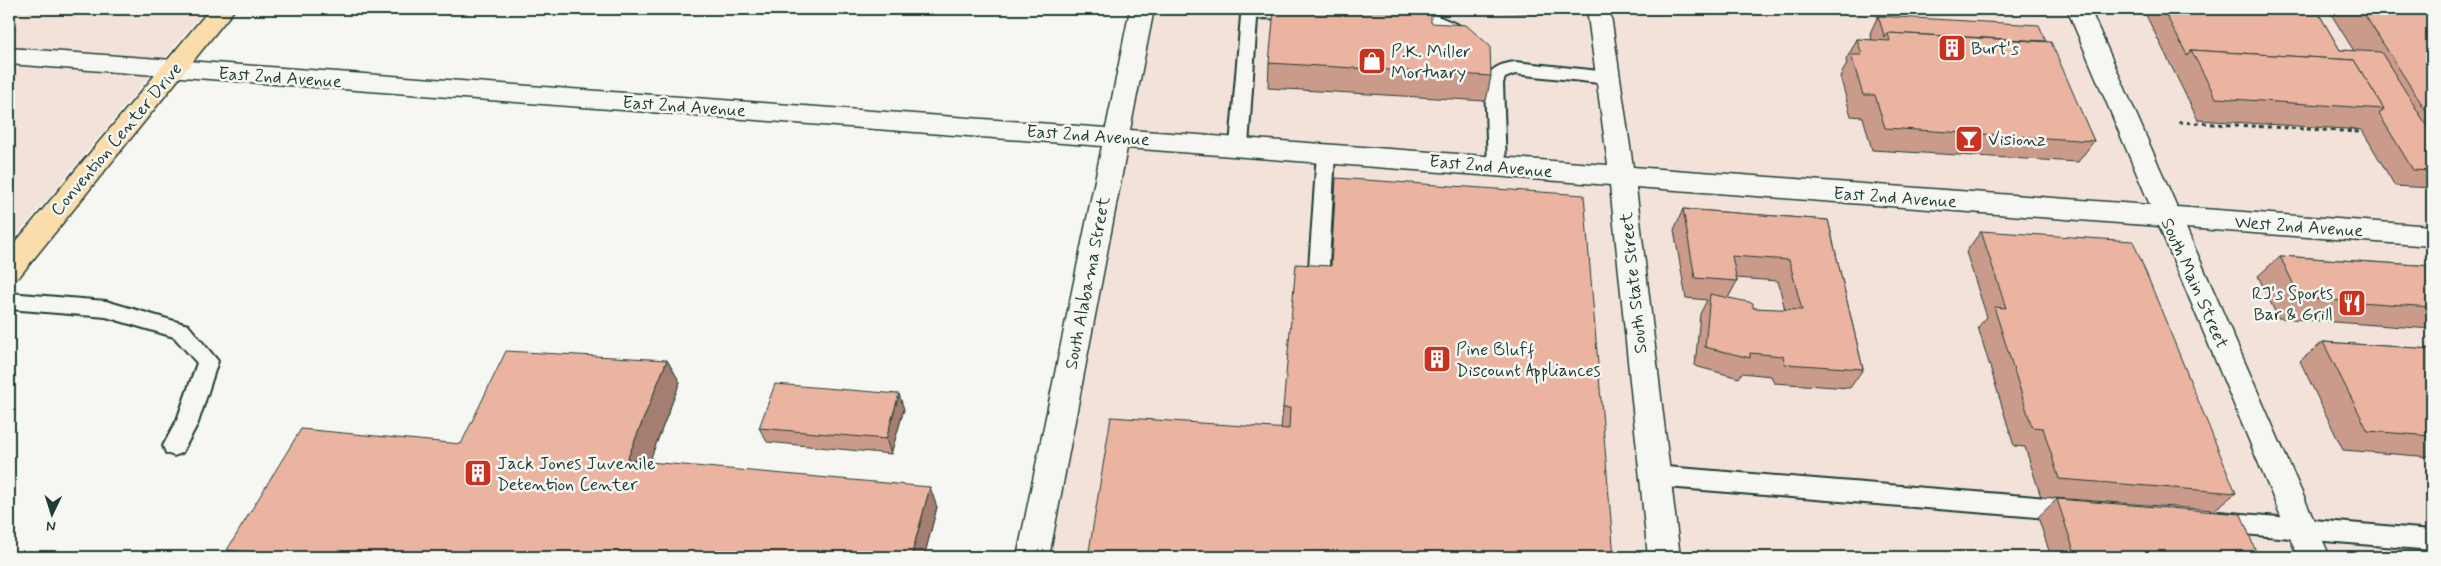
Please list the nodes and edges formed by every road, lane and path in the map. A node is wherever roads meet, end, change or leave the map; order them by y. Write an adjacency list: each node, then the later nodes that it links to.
1 (223, 9): 10 (main road, Convention Center Drive)
2 (1142, 9): 14 (street, South Alabama Street)
3 (1599, 9): 11 (street, South State Street)
4 (2079, 9): 19 (street, South Main Street)
5 (1249, 12): 6 (lane); 15 (lane)
6 (1317, 14)
7 (1426, 17): 8 (lane)
8 (1475, 49)
9 (9, 56): 10 (street, East 2nd Avenue)
10 (175, 68): 14 (street, East 2nd Avenue); 21 (main road, Convention Center Drive)
11 (1609, 78): 17 (lane); 18 (street, South State Street)
12 (2179, 122): 13 (path)
13 (2359, 132)
14 (1116, 137): 15 (street, East 2nd Avenue); 30 (street, South Alabama Street)
15 (1239, 146): 16 (street, East 2nd Avenue)
16 (1326, 153): 17 (street, East 2nd Avenue); 22 (lane)
17 (1497, 166): 18 (street, East 2nd Avenue)
18 (1622, 176): 19 (street, East 2nd Avenue); 25 (street, South State Street)
19 (2166, 217): 20 (street, West 2nd Avenue); 28 (street, South Main Street)
20 (2432, 236)
21 (9, 269)
22 (1318, 283)
23 (9, 301): 24 (lane)
24 (174, 446)
25 (1654, 476): 26 (lane); 31 (street, South State Street)
26 (2091, 511)
27 (2199, 520): 28 (lane)
28 (2302, 529): 29 (lane); 32 (street, South Main Street)
29 (2432, 540)
30 (1033, 557)
31 (1664, 557)
32 (2314, 557)

